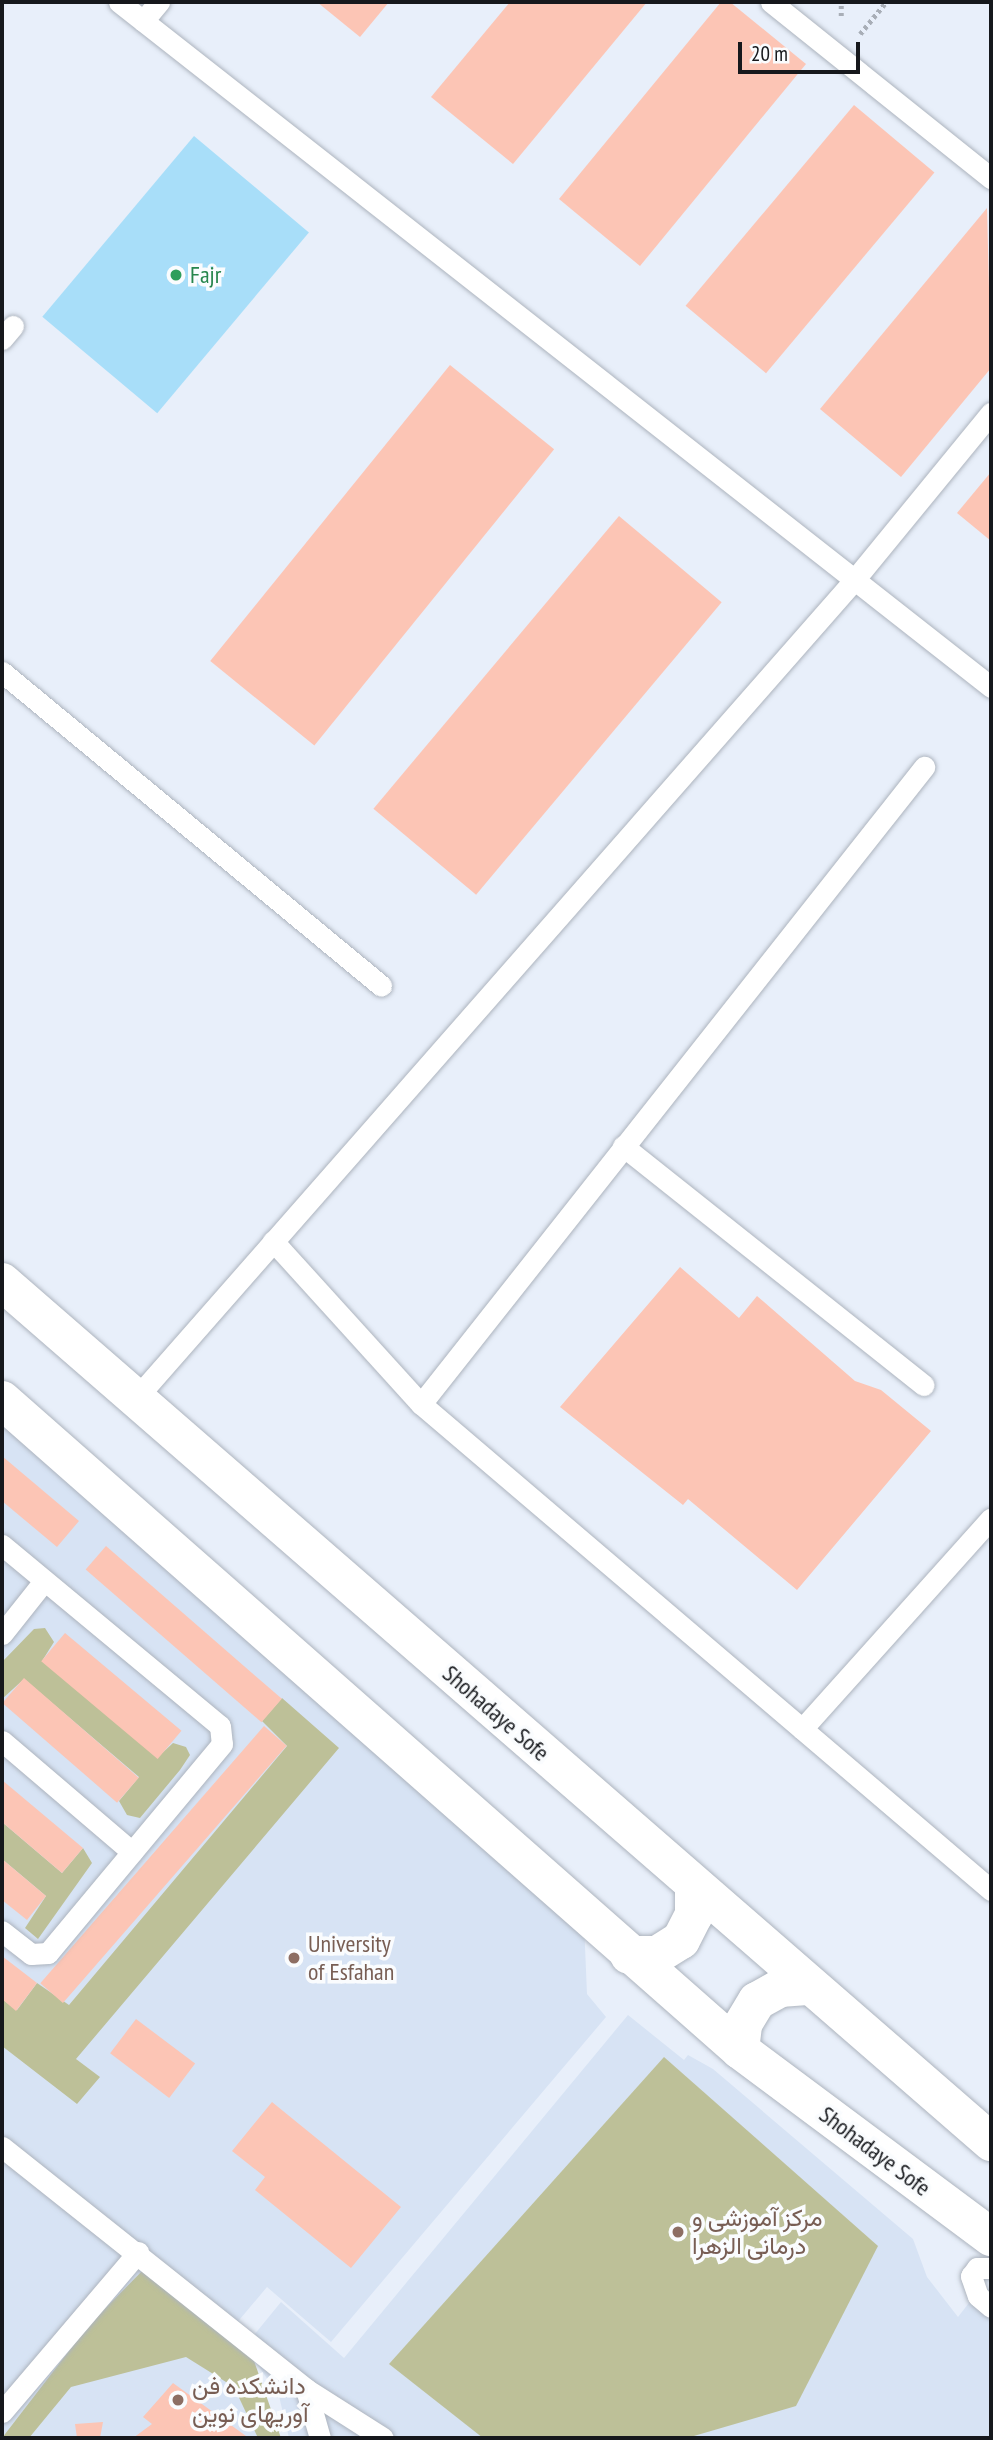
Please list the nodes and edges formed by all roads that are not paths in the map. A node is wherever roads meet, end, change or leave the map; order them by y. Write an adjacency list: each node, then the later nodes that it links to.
1 (119, 2): 4 (lane)
2 (159, 2): 4 (lane)
3 (771, 2): 5 (lane)
4 (143, 21): 7 (lane)
5 (991, 178)
6 (991, 413): 7 (lane)
7 (855, 579): 9 (lane); 13 (lane)
8 (2, 672): 11 (lane)
9 (991, 687)
10 (924, 767): 12 (lane)
11 (382, 986)
12 (623, 1146): 15 (lane); 18 (lane)
13 (273, 1241): 16 (lane); 18 (lane)
14 (2, 1282): 16 (main road, Shohadaye Sofe)
15 (924, 1385)
16 (137, 1397): 26 (main road, Shohadaye Sofe)
17 (2, 1400): 29 (main road, Shohadaye Sofe)
18 (421, 1404): 23 (lane)
19 (991, 1518): 23 (lane)
20 (2, 1545): 21 (lane)
21 (44, 1581): 22 (lane); 25 (lane)
22 (2, 1634)
23 (802, 1729): 27 (lane)
24 (2, 1741): 25 (lane)
25 (132, 1852): 28 (lane)
26 (694, 1887): 29 (main road); 30 (main road, Shohadaye Sofe)
27 (991, 1890)
28 (2, 1931)
29 (629, 1955): 31 (main road, Shohadaye Sofe)
30 (807, 1986): 31 (main road); 32 (main road, Shohadaye Sofe)
31 (740, 2050): 34 (main road, Shohadaye Sofe)
32 (991, 2142)
33 (2, 2147): 35 (lane)
34 (991, 2237)
35 (138, 2252): 38 (lane); 39 (lane)
36 (991, 2268): 37 (lane)
37 (991, 2307)
38 (306, 2389): 40 (lane); 41 (lane)
39 (2, 2412)
40 (320, 2438)
41 (383, 2438)

